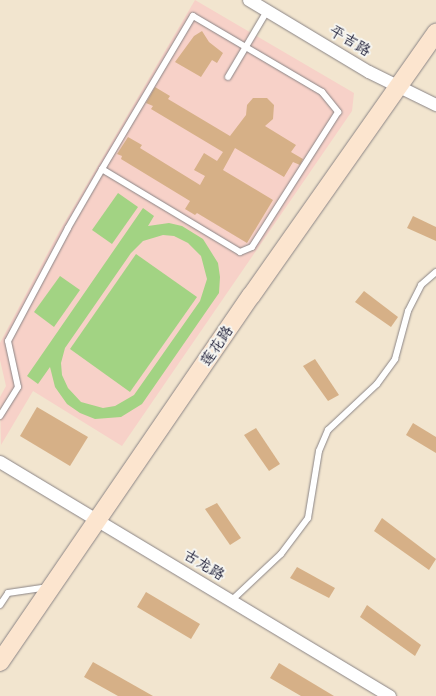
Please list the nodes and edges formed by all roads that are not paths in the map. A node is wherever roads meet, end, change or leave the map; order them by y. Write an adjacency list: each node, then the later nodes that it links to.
1 (249, 0): 2 (street, 平吉路)
2 (267, 11): 4 (lane); 6 (street, 平吉路)
3 (436, 33): 6 (main road, 莲花路)
4 (246, 47): 5 (lane); 8 (lane); 8 (lane)
5 (228, 77)
6 (399, 88): 7 (street, 平吉路); 12 (main road, 莲花路)
7 (436, 105)
8 (102, 169): 10 (lane)
9 (436, 272): 14 (lane)
10 (0, 416)
11 (0, 462): 12 (street, 古龙路)
12 (98, 520): 13 (main road, 莲花路); 14 (street, 古龙路)
13 (52, 586): 15 (lane); 16 (main road, 莲花路)
14 (232, 600): 17 (street, 古龙路)
15 (0, 605)
16 (0, 662)
17 (390, 696)

